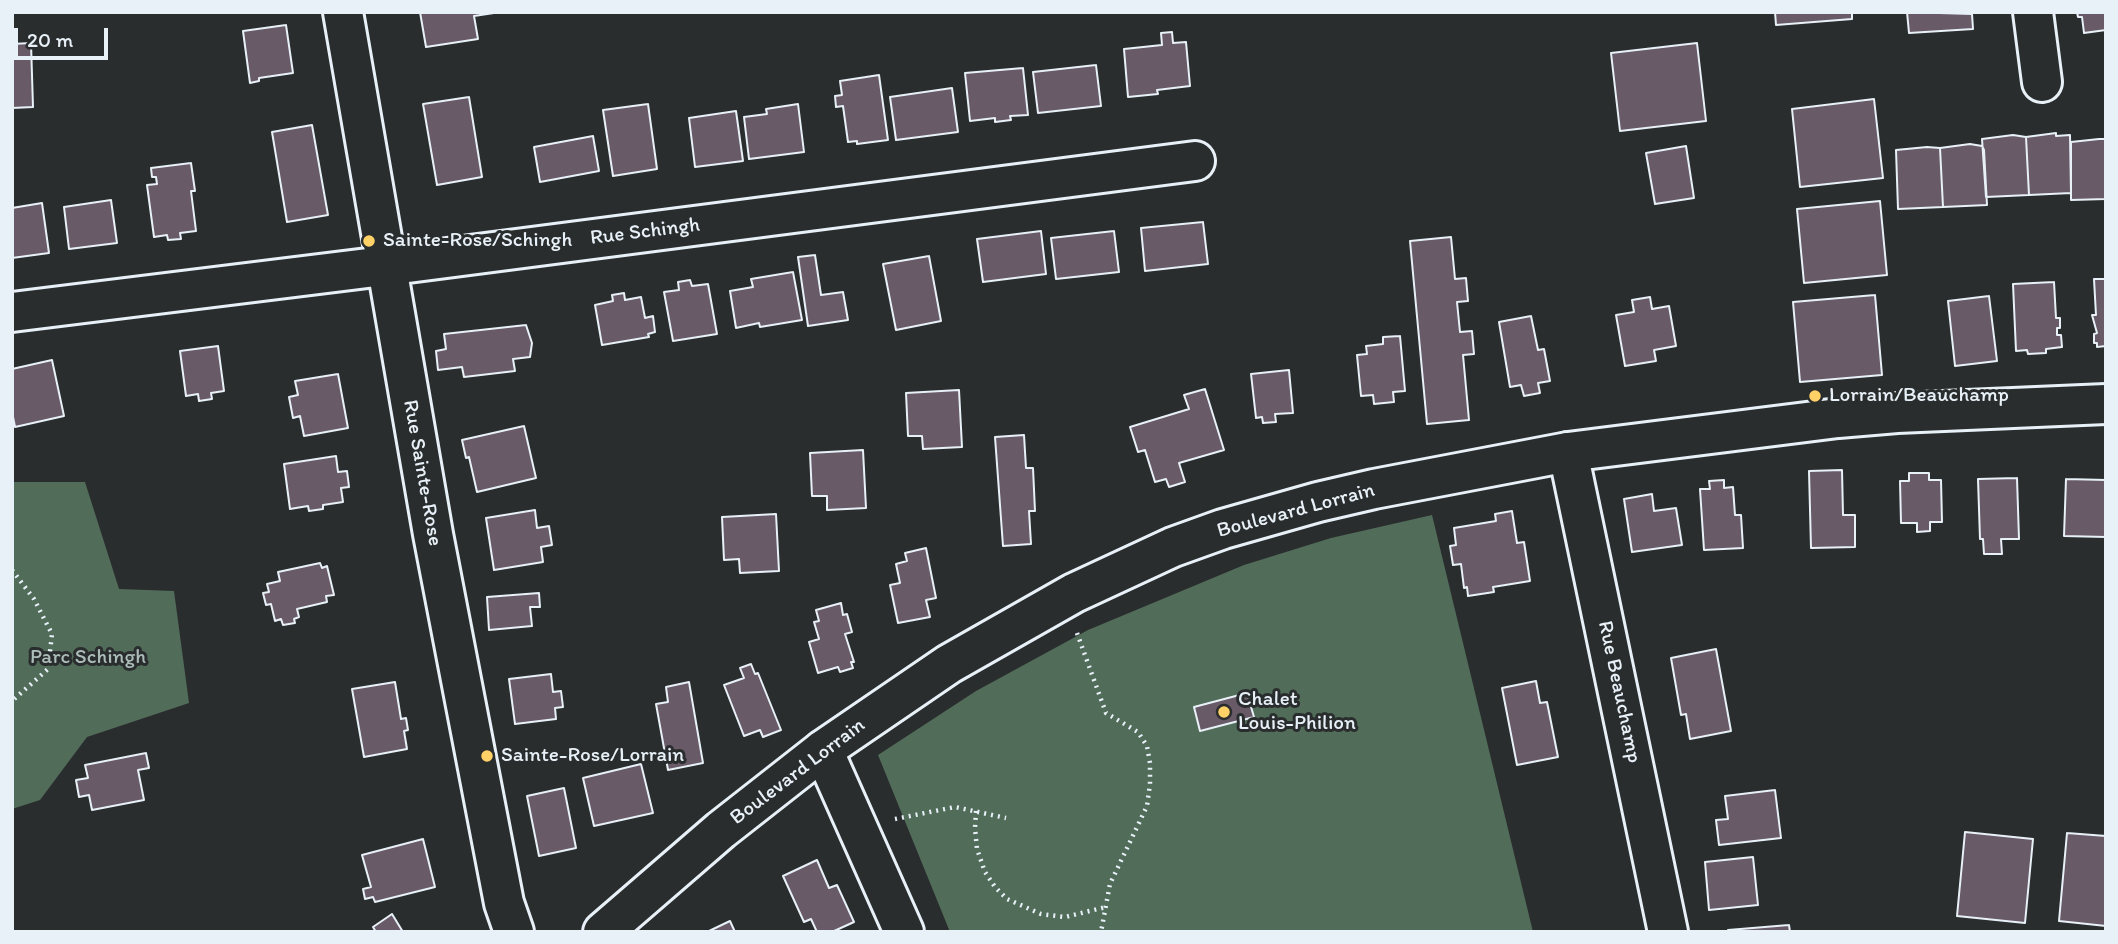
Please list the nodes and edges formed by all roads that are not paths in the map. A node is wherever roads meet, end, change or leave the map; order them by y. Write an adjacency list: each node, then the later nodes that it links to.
1 (343, 12): 5 (street, Rue Sainte-Rose)
2 (2033, 12): 3 (street)
3 (2042, 82)
4 (1195, 161): 5 (street, Rue Schingh)
5 (386, 265): 6 (street, Rue Schingh); 10 (street, Rue Sainte-Rose)
6 (12, 312)
7 (2106, 404): 8 (street, Boulevard Lorrain)
8 (1568, 452): 9 (street, Boulevard Lorrain); 13 (street, Rue Beauchamp)
9 (823, 750): 11 (street, Boulevard Lorrain); 12 (street)
10 (514, 932)
11 (603, 932)
12 (904, 932)
13 (1668, 932)

